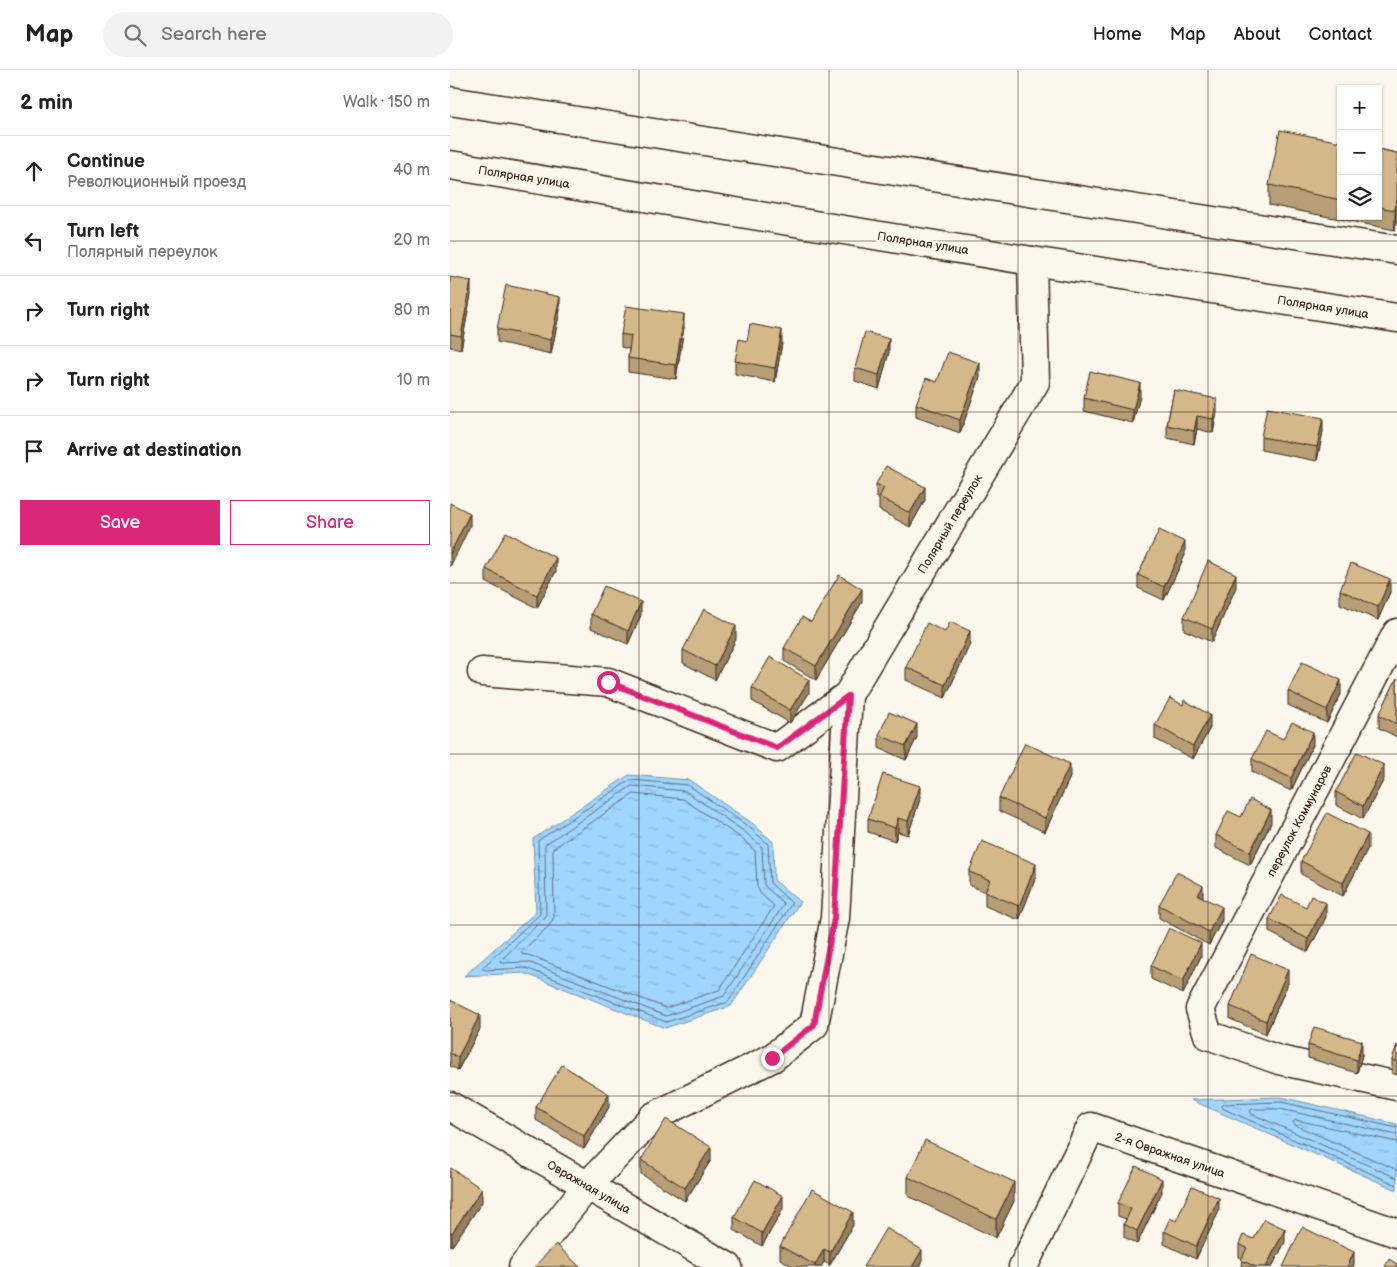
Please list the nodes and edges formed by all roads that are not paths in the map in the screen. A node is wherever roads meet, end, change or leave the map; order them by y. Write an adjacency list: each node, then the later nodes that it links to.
1 (450, 101): 3 (street)
2 (450, 165): 4 (street, Полярная улица)
3 (1397, 250)
4 (1032, 261): 5 (street, Полярная улица); 8 (street, Полярный переулок)
5 (1397, 318)
6 (1397, 633): 9 (street, переулок Коммунаров)
7 (482, 672): 8 (street, Полярный переулок)
8 (848, 696): 11 (street)
9 (1397, 1086)
10 (450, 1106): 11 (street, Овражная улица)
11 (587, 1186): 13 (street); 14 (street, Овражная улица)
12 (1397, 1233): 15 (street, 2-я Овражная улица)
13 (523, 1267)
14 (728, 1267)
15 (1023, 1267)

